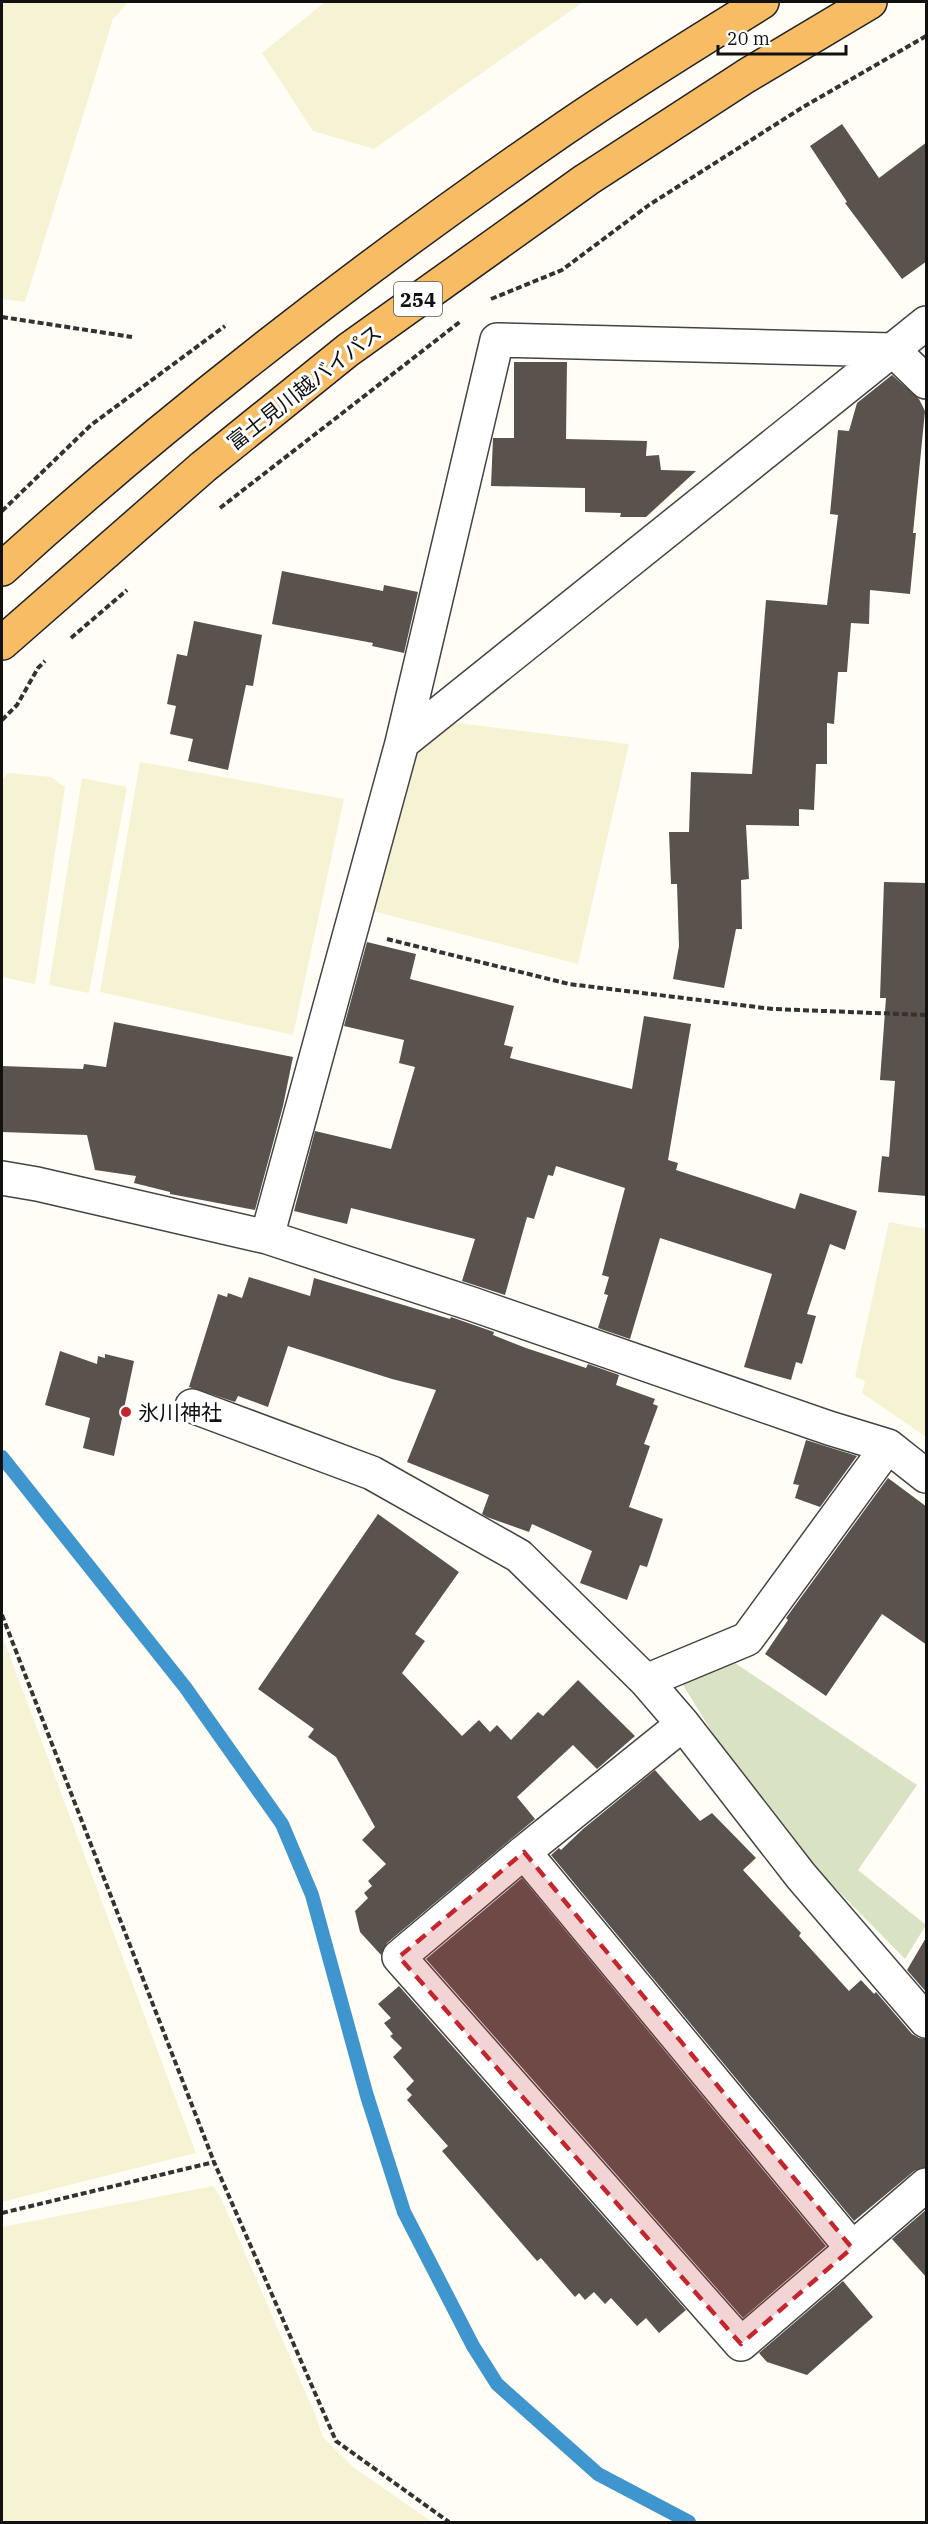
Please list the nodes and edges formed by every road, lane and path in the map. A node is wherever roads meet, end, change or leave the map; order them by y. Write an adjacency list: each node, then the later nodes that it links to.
1 (762, 2): 12 (highway, 254)
2 (870, 2): 15 (highway, 富士見川越バイパス / 254)
3 (927, 36): 4 (path)
4 (490, 300)
5 (2, 317): 8 (path)
6 (463, 320): 11 (path)
7 (927, 323): 9 (street)
8 (132, 336)
9 (893, 350): 10 (street); 18 (street); 18 (street)
10 (927, 382)
11 (211, 515)
12 (2, 570)
13 (134, 583): 14 (path)
14 (67, 642)
15 (2, 643)
16 (50, 656): 17 (path)
17 (2, 720)
18 (402, 743): 19 (street)
19 (352, 930): 20 (path); 22 (street)
20 (927, 1015)
21 (2, 1178): 22 (street)
22 (267, 1237): 24 (street)
23 (192, 1406): 27 (street)
24 (888, 1446): 25 (street); 27 (street)
25 (927, 1476)
26 (2, 1615): 31 (path)
27 (646, 1681): 28 (street)
28 (683, 1724): 29 (street); 30 (street)
29 (524, 1852): 34 (street); 34 (street)
30 (927, 2021)
31 (214, 2162): 33 (path); 35 (path)
32 (927, 2185): 34 (street)
33 (2, 2213)
34 (852, 2248)
35 (449, 2523)

